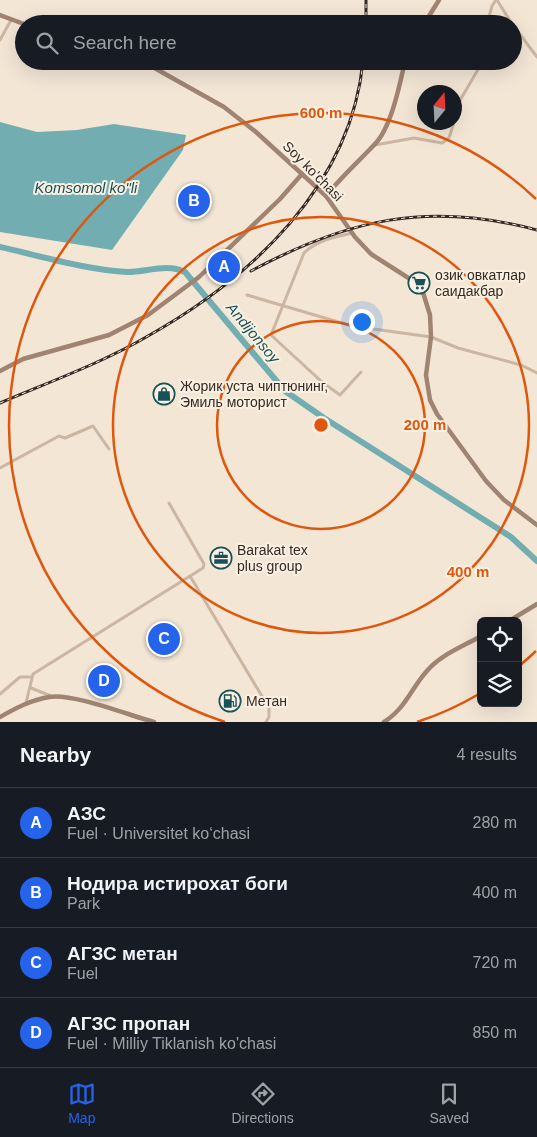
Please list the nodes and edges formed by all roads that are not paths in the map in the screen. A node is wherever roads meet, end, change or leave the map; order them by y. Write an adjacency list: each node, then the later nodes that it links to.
1 (439, 0): 4 (main road)
2 (496, 0): 5 (street); 6 (street)
3 (0, 15): 7 (main road)
4 (430, 15)
5 (490, 15)
6 (507, 15)
7 (11, 20): 8 (main road); 10 (street)
8 (15, 21)
9 (522, 36): 11 (street)
10 (0, 40)
11 (537, 56)
12 (158, 70): 18 (main road, Soy ko'chasi)
13 (402, 70): 17 (main road)
14 (478, 70): 15 (street)
15 (462, 97)
16 (452, 130): 17 (street)
17 (374, 146): 19 (main road)
18 (302, 174): 19 (main road, Soy ko'chasi); 24 (main road)
19 (326, 196): 20 (main road, Soy ko'chasi)
20 (352, 233): 22 (street); 23 (main road, Soy ko'chasi)
21 (247, 295): 22 (street)
22 (282, 307): 23 (street); 25 (street)
23 (430, 337): 26 (street); 30 (main road, Soy ko'chasi)
24 (0, 371)
25 (361, 372)
26 (537, 373)
27 (109, 449): 28 (street)
28 (0, 468)
29 (169, 503): 31 (street)
30 (537, 524)
31 (190, 576): 35 (street); 42 (street)
32 (537, 604): 33 (main road)
33 (516, 617)
34 (477, 638): 43 (main road)
35 (31, 677): 36 (street); 37 (street)
36 (31, 688): 38 (street); 39 (street)
37 (0, 694)
38 (51, 696): 39 (main road); 41 (main road)
39 (25, 704): 40 (main road)
40 (0, 717)
41 (154, 722)
42 (266, 722)
43 (384, 722)

